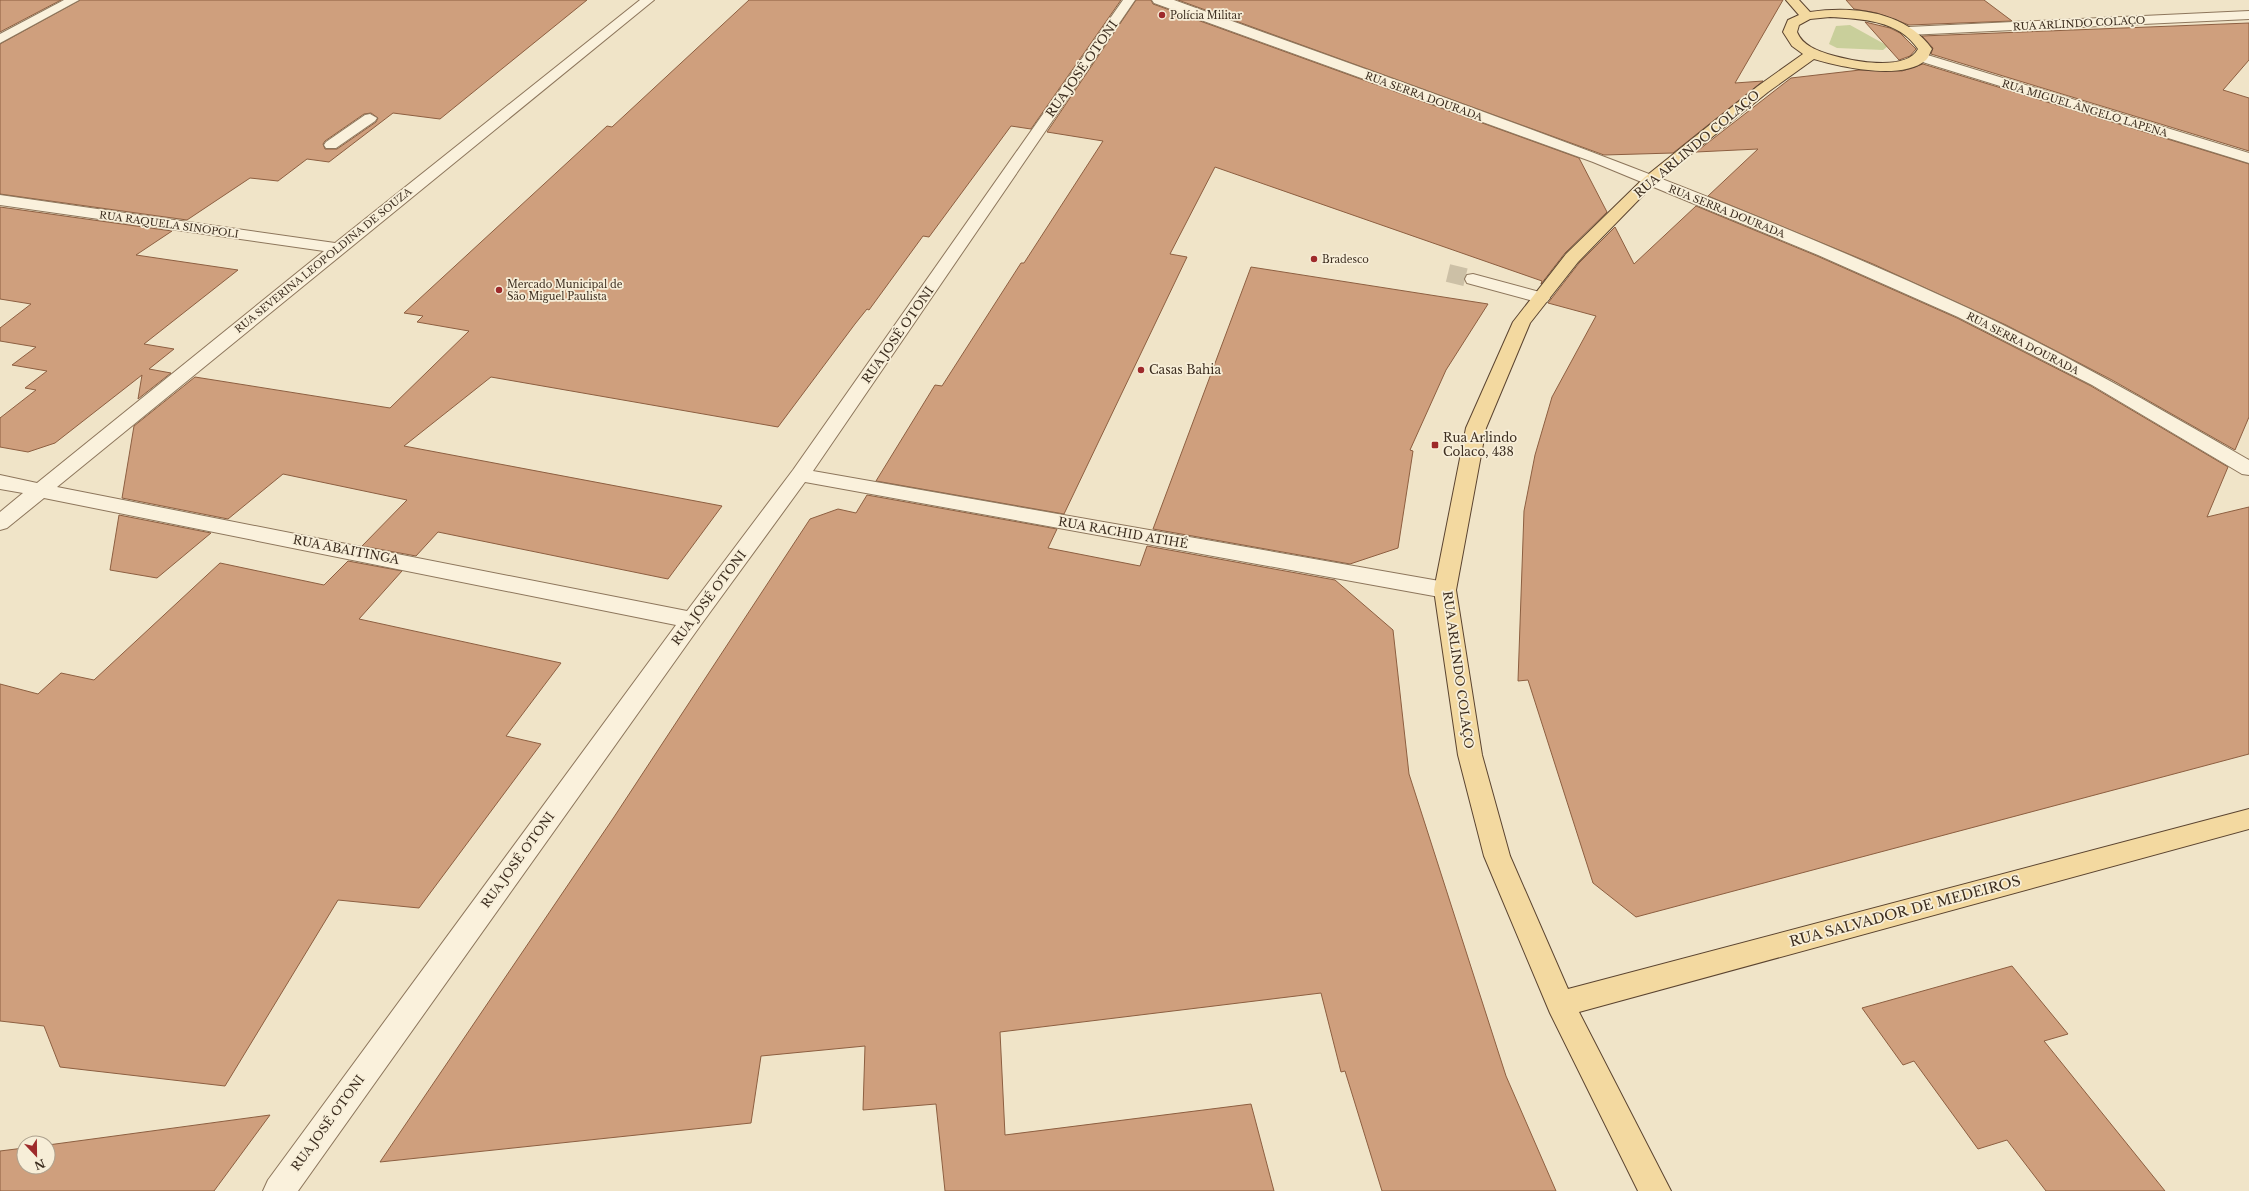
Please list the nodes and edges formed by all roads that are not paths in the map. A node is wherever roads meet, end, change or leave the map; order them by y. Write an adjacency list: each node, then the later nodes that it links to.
1 (73, 0): 9 (street)
2 (648, 0): 17 (street, RUA SEVERINA LEOPOLDINA DE SOUZA)
3 (1129, 0): 21 (street, RUA JOSÉ OTONI)
4 (1158, 0): 15 (street, RUA SERRA DOURADA)
5 (1792, 0): 7 (main road)
6 (2249, 15): 8 (street, RUA ARLINDO COLAÇO)
7 (1807, 16): 8 (main road); 10 (main road)
8 (1908, 31): 11 (main road)
9 (0, 39)
10 (1813, 53): 11 (main road); 15 (main road, RUA ARLINDO COLAÇO)
11 (1921, 58): 14 (street, RUA MIGUEL ÂNGELO LAPENA)
12 (370, 118): 13 (street)
13 (331, 145)
14 (2249, 158)
15 (1650, 180): 19 (main road, RUA ARLINDO COLAÇO); 20 (street, RUA SERRA DOURADA)
16 (0, 200): 17 (street, RUA RAQUELA SINOPOLI)
17 (338, 248): 23 (street, RUA SEVERINA LEOPOLDINA DE SOUZA)
18 (1473, 279): 19 (street)
19 (1540, 298): 25 (main road, RUA ARLINDO COLAÇO)
20 (2249, 469)
21 (800, 475): 25 (street, RUA RACHID ATIHÉ); 26 (street, RUA JOSÉ OTONI)
22 (0, 482): 23 (street, RUA ABAITINGA)
23 (42, 489): 24 (street, RUA SEVERINA LEOPOLDINA DE SOUZA); 26 (street, RUA ABAITINGA)
24 (0, 524)
25 (1445, 590): 28 (main road, RUA ARLINDO COLAÇO)
26 (692, 620): 29 (street, RUA JOSÉ OTONI)
27 (2249, 819): 28 (main road, RUA SALVADOR DE MEDEIROS)
28 (1560, 1004): 30 (main road, RUA ARLINDO COLAÇO)
29 (279, 1191)
30 (1655, 1191)

